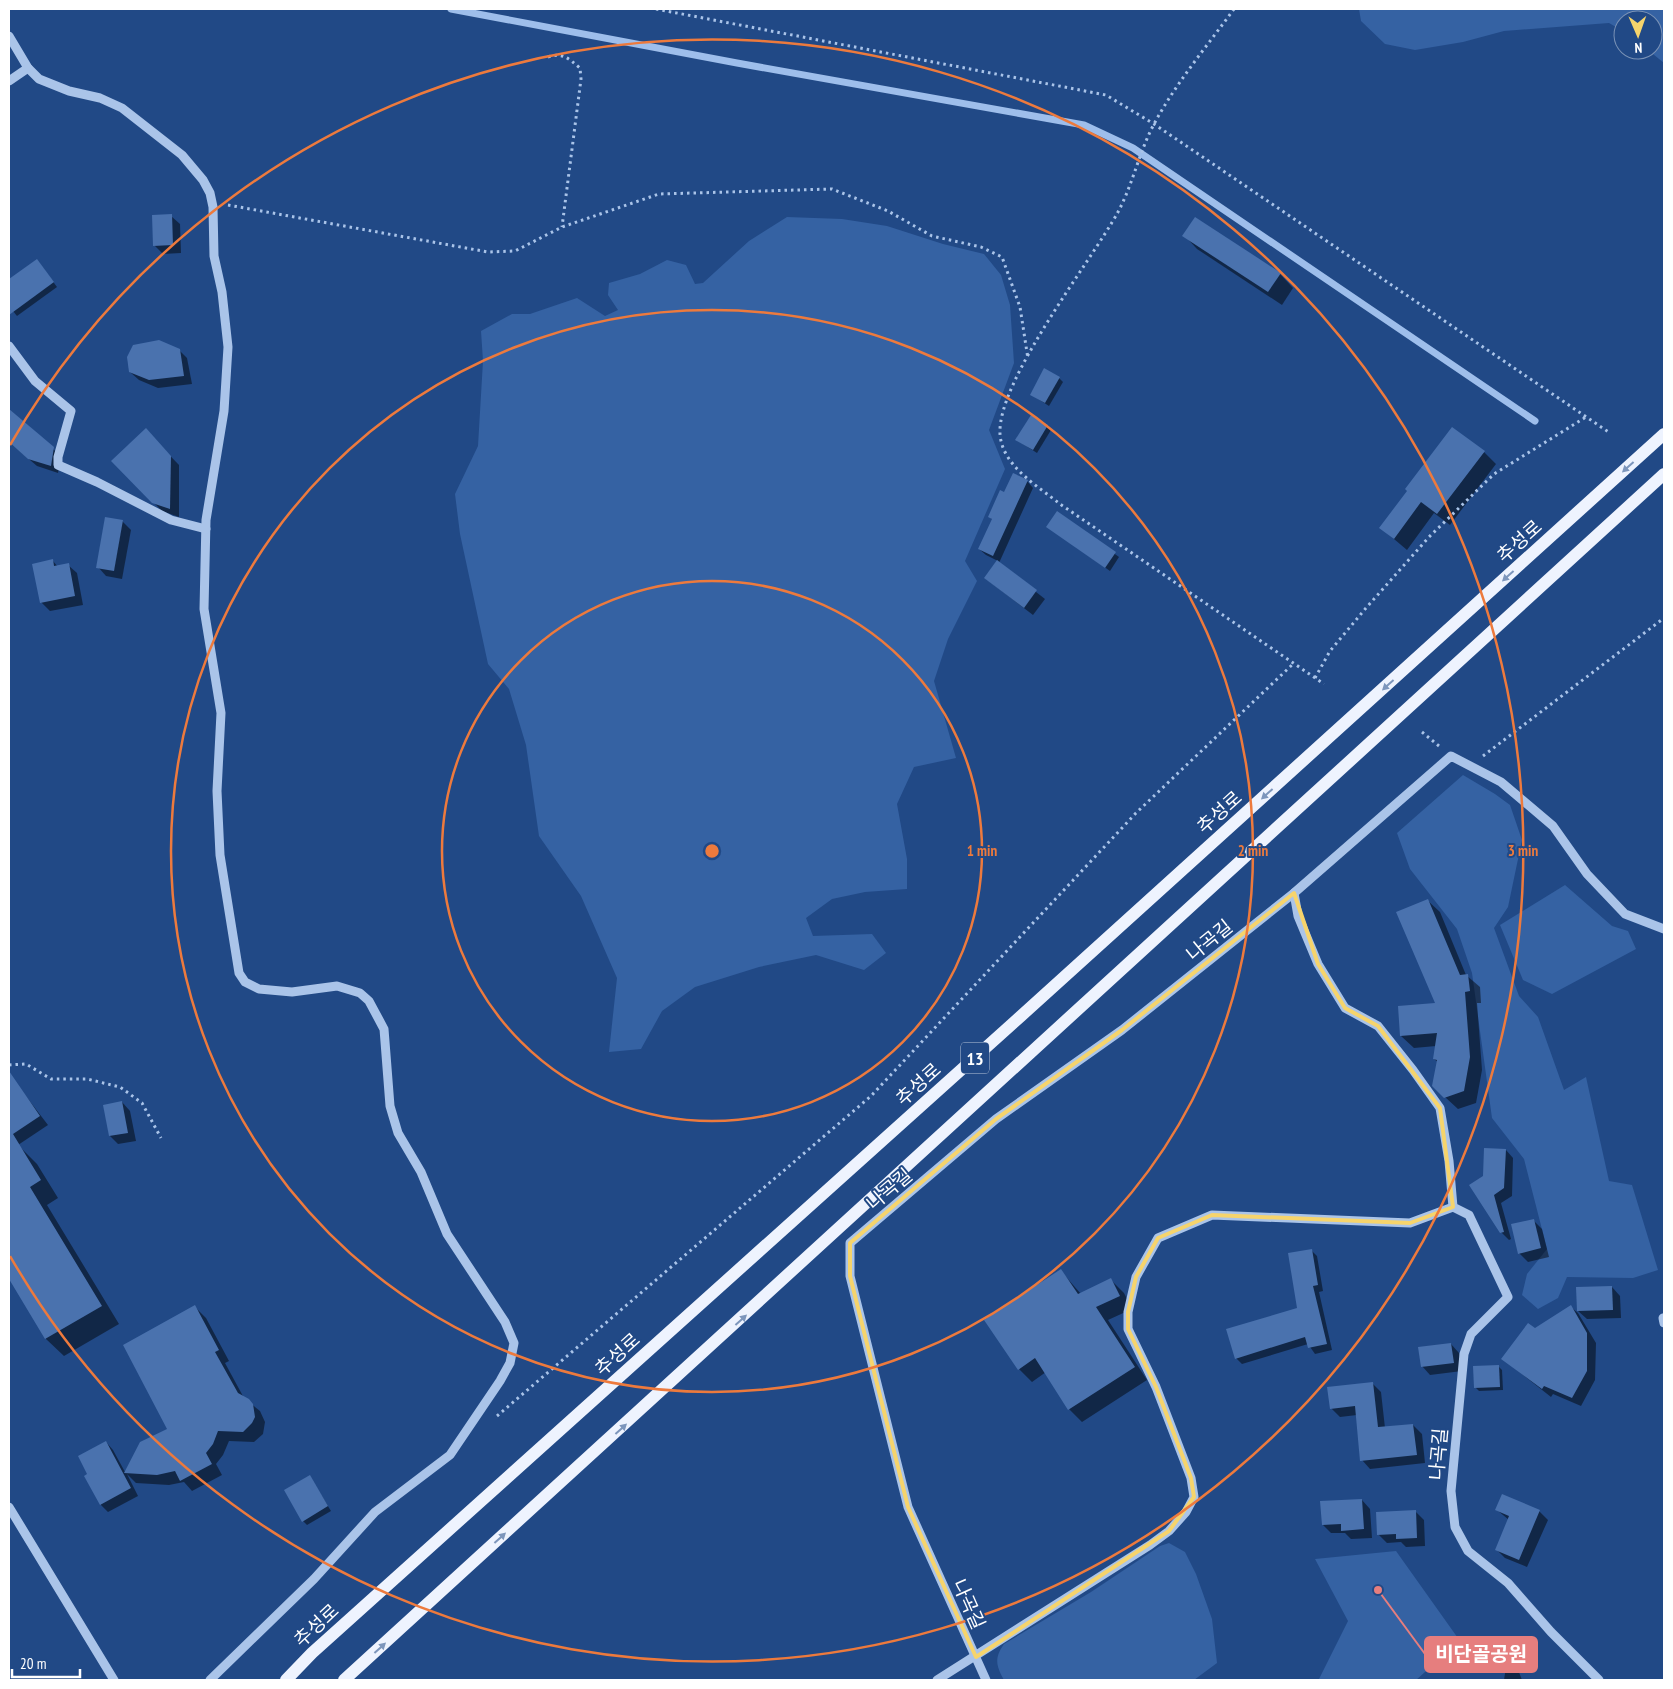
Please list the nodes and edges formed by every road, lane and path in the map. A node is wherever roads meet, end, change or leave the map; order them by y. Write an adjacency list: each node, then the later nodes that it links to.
1 (656, 9): 7 (path)
2 (1234, 9): 7 (path)
3 (9, 36): 5 (street)
4 (548, 57): 9 (path)
5 (28, 68): 6 (street); 8 (street)
6 (9, 81)
7 (1154, 124): 11 (path); 12 (path)
8 (213, 207): 9 (path); 16 (street)
9 (562, 227): 11 (path)
10 (9, 346): 16 (street)
11 (1028, 359): 18 (path)
12 (1586, 417): 13 (path); 19 (path)
13 (1610, 433)
14 (1664, 434): 34 (main road, 추성로 / 13, one-way to 34)
15 (1664, 474): 35 (main road, 13, one-way to 15)
16 (206, 529): 33 (street)
17 (1664, 618): 23 (path)
18 (1293, 664): 19 (path); 29 (path)
19 (1315, 678): 20 (path)
20 (1324, 684)
21 (1422, 732): 22 (path)
22 (1451, 756): 23 (street); 24 (street, 나곡길)
23 (1470, 766): 25 (street)
24 (1294, 893): 28 (street); 31 (street, 나곡길)
25 (1664, 930)
26 (9, 1065): 27 (path)
27 (161, 1138)
28 (1452, 1207): 31 (street, 나곡길); 38 (street, 나곡길)
29 (492, 1420)
30 (9, 1507): 32 (street)
31 (976, 1657): 36 (street, 나곡길); 37 (street, 나곡길)
32 (114, 1680)
33 (210, 1680)
34 (286, 1680)
35 (344, 1680)
36 (937, 1680)
37 (986, 1680)
38 (1600, 1680)

